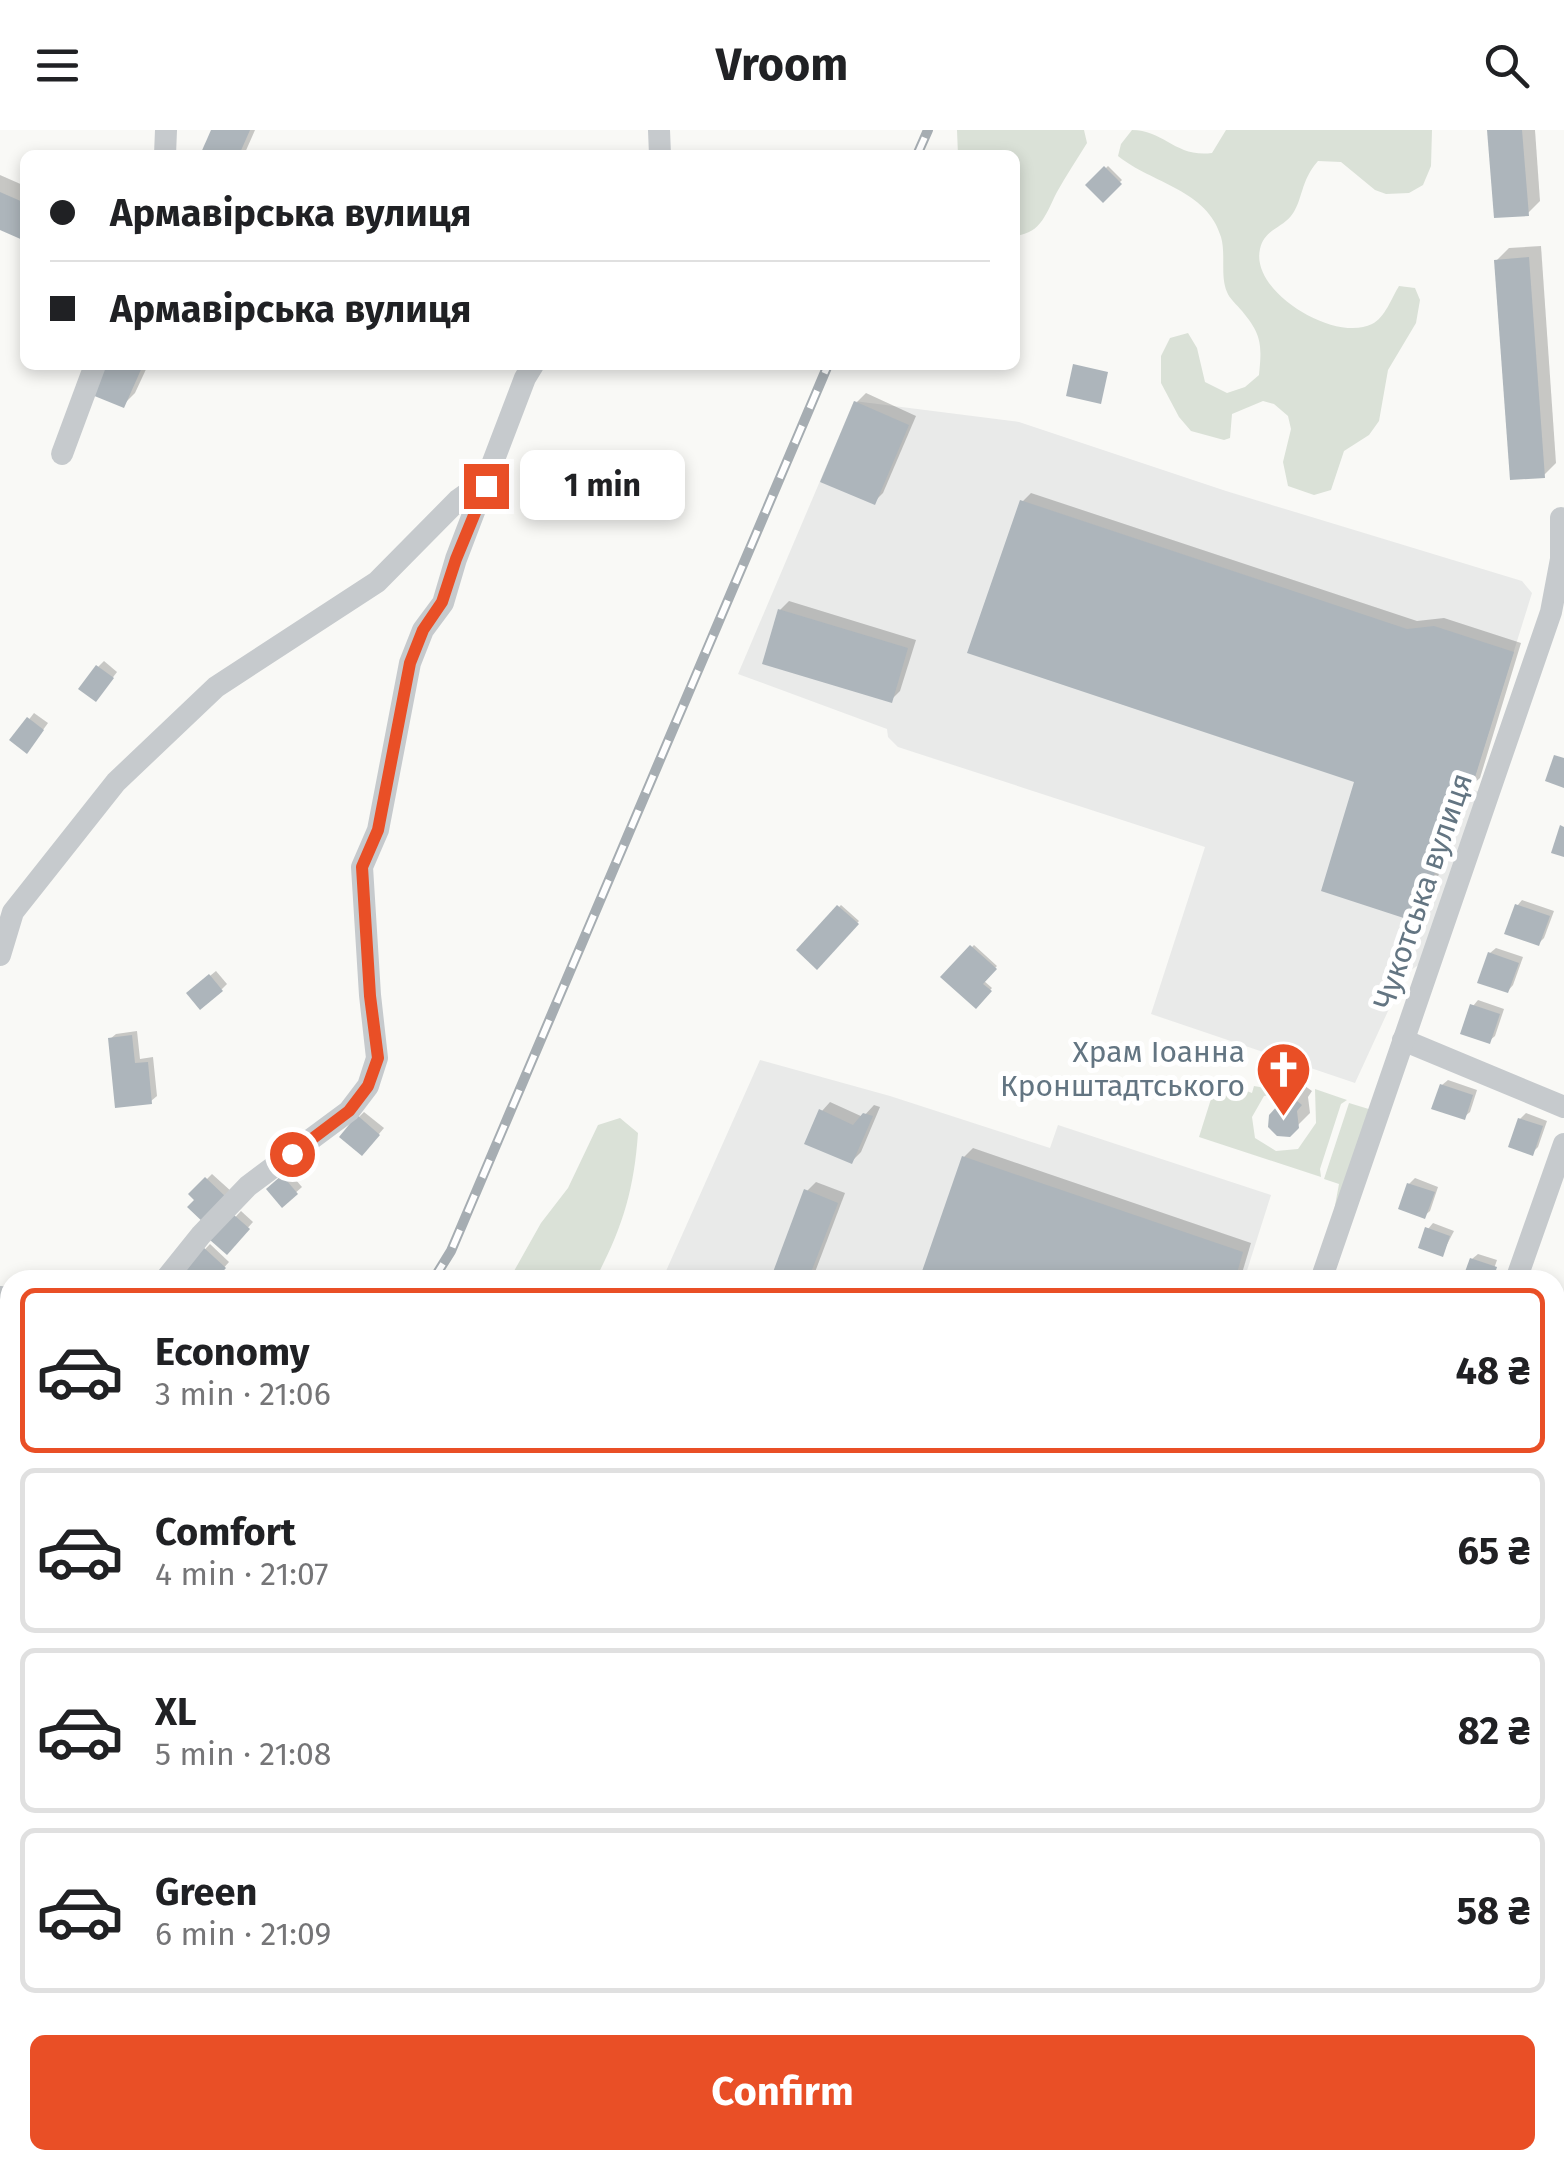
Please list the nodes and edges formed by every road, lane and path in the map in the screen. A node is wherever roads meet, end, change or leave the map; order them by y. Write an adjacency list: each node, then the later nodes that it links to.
1 (94, 370): 3 (street)
2 (530, 370): 4 (street)
3 (62, 454)
4 (488, 478): 6 (street); 10 (street)
5 (1561, 518): 7 (street, Чукотська вулиця)
6 (0, 956)
7 (1403, 1040): 8 (street); 11 (street, Чукотська вулиця)
8 (1564, 1107)
9 (1564, 1144): 12 (street)
10 (172, 1270)
11 (1323, 1270)
12 (1520, 1270)

